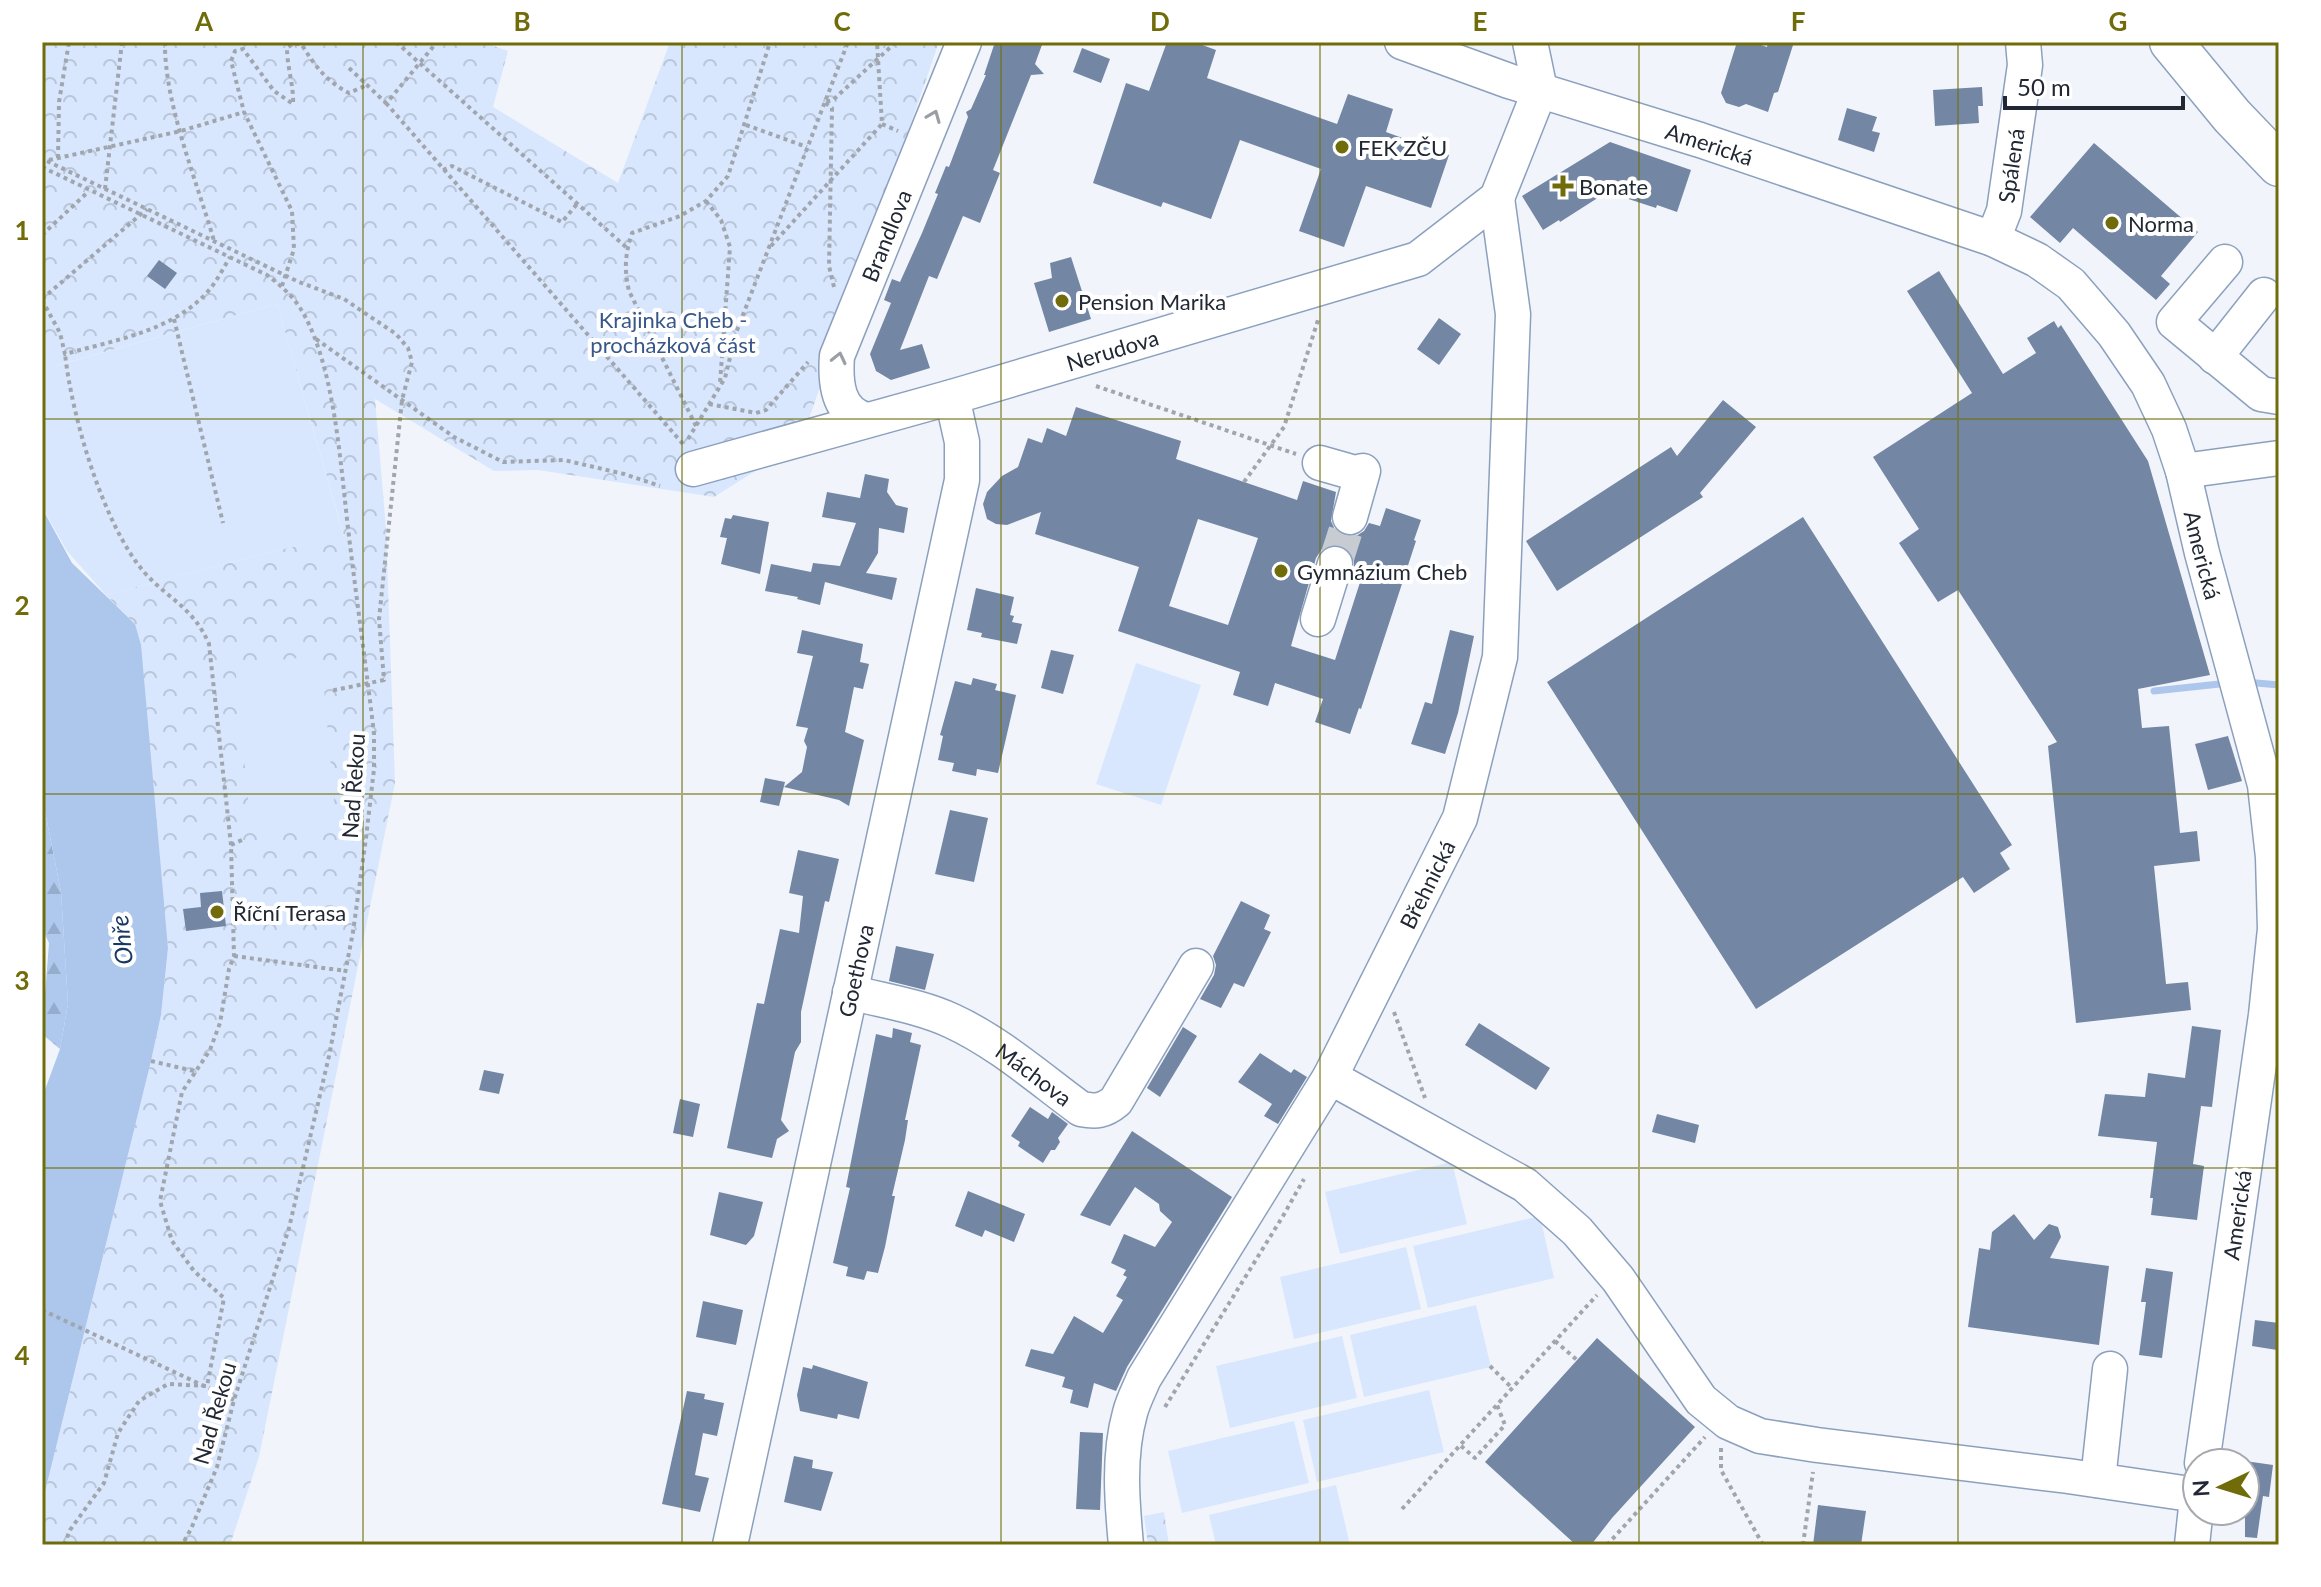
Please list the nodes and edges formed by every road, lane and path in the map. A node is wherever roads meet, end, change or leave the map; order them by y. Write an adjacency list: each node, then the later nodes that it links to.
1 (69, 42): 26 (path)
2 (122, 42): 25 (path)
3 (165, 42): 23 (path)
4 (396, 42): 35 (path)
5 (437, 42): 19 (path, bridge)
6 (770, 42): 22 (path)
7 (848, 42): 20 (path)
8 (877, 42): 15 (path)
9 (896, 42): 15 (path)
10 (964, 42): 49 (street, Brandlova, one-way to 10)
11 (1402, 42): 18 (street, Americká)
12 (1530, 42): 18 (street)
13 (2023, 42): 39 (street, Spálená)
14 (2171, 42): 27 (main road)
15 (878, 58): 20 (path); 30 (path)
16 (349, 68): 17 (path)
17 (367, 85): 19 (path); 21 (path)
18 (1540, 90): 33 (street); 39 (street, Americká)
19 (388, 101): 29 (path)
20 (824, 102): 24 (path); 30 (path)
21 (244, 112): 23 (path); 45 (path)
22 (745, 125): 24 (path); 34 (path)
23 (181, 131): 25 (path); 40 (path)
24 (807, 147): 42 (path)
25 (109, 148): 26 (path); 31 (path)
26 (58, 158): 31 (path)
27 (2279, 165)
28 (42, 167): 32 (path, Nad Řekou)
29 (443, 170): 35 (path); 63 (path)
30 (830, 179): 42 (path); 49 (path)
31 (105, 189): 36 (path)
32 (89, 191): 37 (path, Nad Řekou); 38 (path)
33 (1497, 198): 59 (street, Nerudova); 86 (street, Břehnická)
34 (706, 201): 41 (path); 57 (path)
35 (577, 204): 41 (path)
36 (147, 209): 37 (path); 40 (path)
37 (141, 213): 43 (path, Nad Řekou); 48 (path)
38 (42, 235)
39 (1993, 239): 68 (street, Americká)
40 (214, 241): 45 (path)
41 (627, 248): 63 (path)
42 (770, 248): 57 (path)
43 (230, 257): 46 (path, Nad Řekou); 51 (path)
44 (2225, 262): 54 (street)
45 (285, 275): 46 (path); 60 (path)
46 (282, 286): 52 (path, Nad Řekou)
47 (2264, 295): 54 (street)
48 (42, 300): 53 (path)
49 (857, 308): 62 (street, Brandlova, one-way to 49)
50 (1320, 313): 64 (path)
51 (174, 319): 53 (path); 72 (path)
52 (315, 338): 60 (path); 75 (path, Nad Řekou)
53 (65, 354): 78 (path)
54 (2215, 357): 58 (street)
55 (809, 359): 61 (path)
56 (1090, 384): 64 (path)
57 (720, 386): 61 (path)
58 (2273, 388)
59 (952, 397): 62 (street, Nerudova); 82 (street, Goethova)
60 (402, 400): 70 (path); 75 (path)
61 (709, 404): 63 (path)
62 (867, 420): 67 (street, Nerudova)
63 (696, 426)
64 (1271, 445): 69 (path)
65 (2279, 458): 68 (street)
66 (1320, 463): 71 (street)
67 (693, 469)
68 (2183, 471): 101 (street, Americká)
69 (1244, 482)
70 (660, 486)
71 (1350, 517)
72 (223, 523)
73 (1335, 564): 74 (street)
74 (1318, 619)
75 (368, 683): 76 (path); 81 (path, Nad Řekou)
76 (330, 691)
77 (242, 840): 78 (path)
78 (231, 845): 79 (path)
79 (234, 956): 81 (path); 85 (path)
80 (1196, 966): 82 (street, Máchova)
81 (346, 971): 96 (path, Nad Řekou)
82 (850, 992): 108 (street, Goethova)
83 (1394, 1011): 87 (path)
84 (151, 1061): 85 (path)
85 (194, 1071): 94 (path)
86 (1330, 1077): 87 (street); 104 (street, Břehnická)
87 (1439, 1138): 88 (street)
88 (1618, 1279): 90 (path); 98 (street)
89 (42, 1310): 94 (path)
90 (1555, 1341): 91 (path); 95 (path)
91 (1577, 1360)
92 (1490, 1366): 95 (path)
93 (2110, 1369): 102 (street)
94 (207, 1386): 96 (path); 106 (path)
95 (1512, 1388): 97 (path)
96 (234, 1400): 107 (path, Nad Řekou)
97 (1497, 1405): 99 (path); 99 (path)
98 (1723, 1418): 100 (street); 111 (path); 112 (path)
99 (1460, 1445): 105 (path)
100 (1817, 1445): 102 (street); 113 (path)
101 (2204, 1447)
102 (2098, 1480): 103 (street)
103 (2181, 1493)
104 (1122, 1505): 109 (street, Břehnická); 110 (street, Břehnická)
105 (1402, 1509)
106 (64, 1545)
107 (182, 1545)
108 (730, 1545)
109 (1105, 1545)
110 (1126, 1545)
111 (1607, 1545)
112 (1763, 1545)
113 (1803, 1545)

